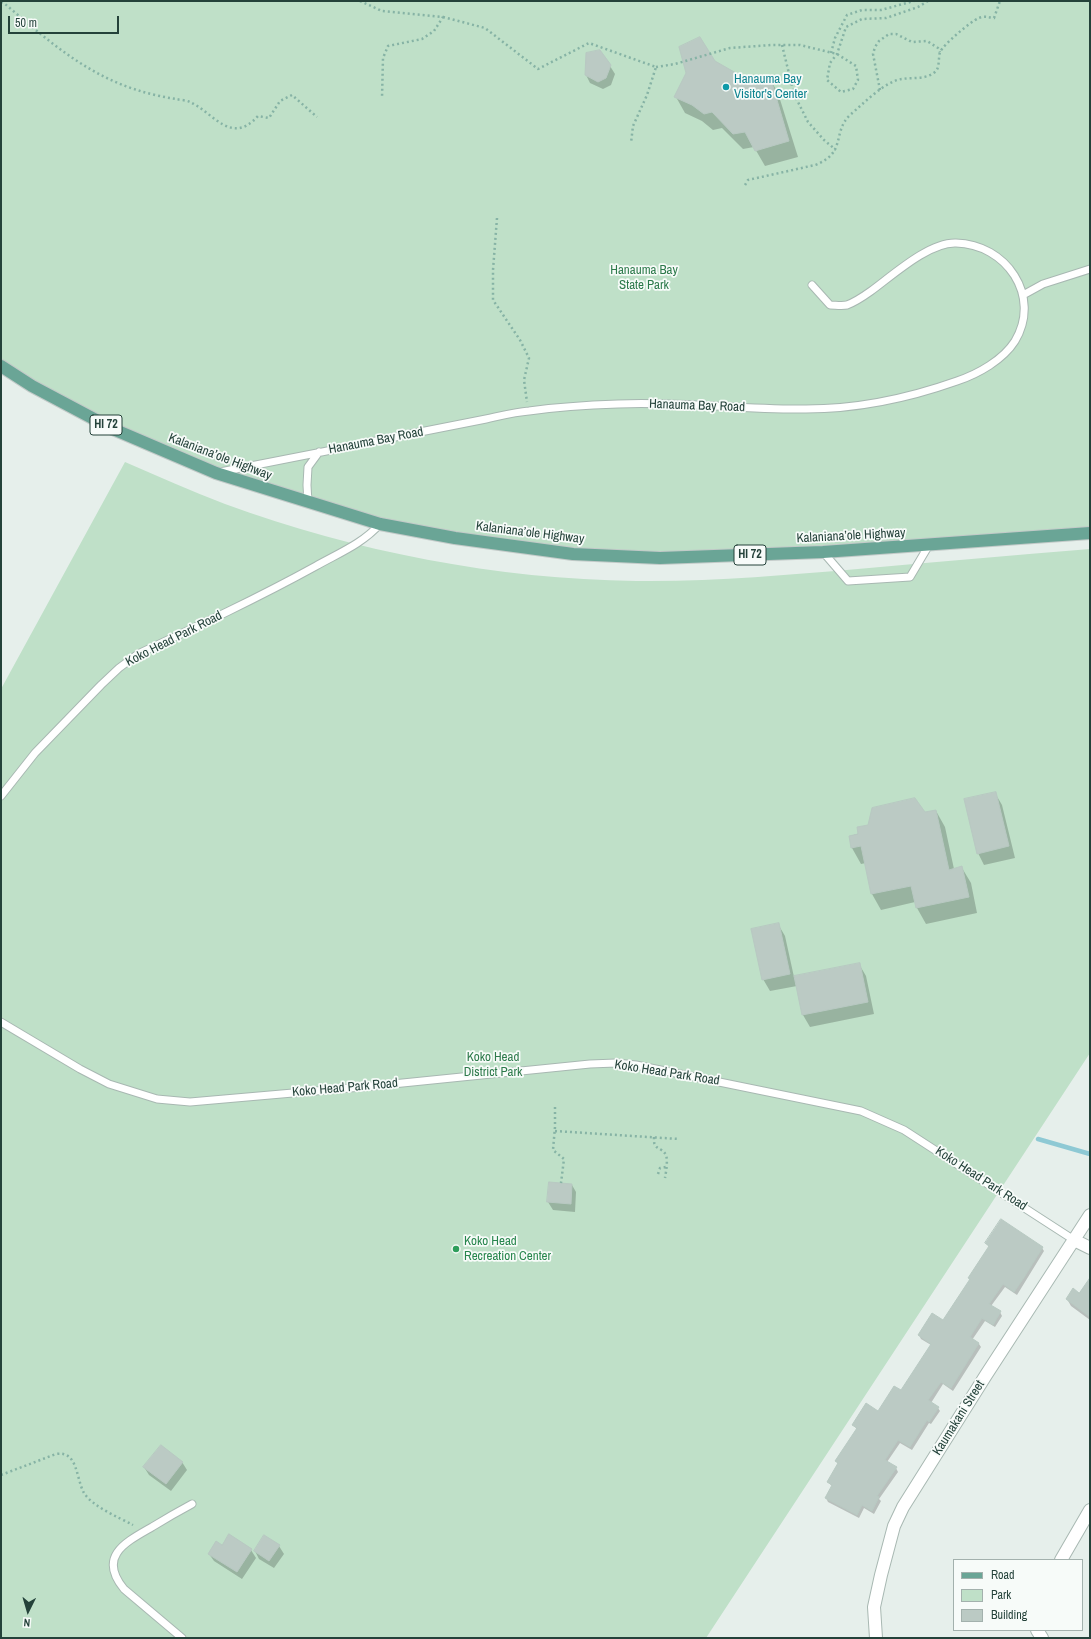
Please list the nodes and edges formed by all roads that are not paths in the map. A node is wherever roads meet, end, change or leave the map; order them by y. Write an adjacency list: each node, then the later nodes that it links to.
1 (1090, 269): 3 (lane)
2 (812, 285): 3 (lane, Hanauma Bay Road)
3 (1023, 295): 5 (lane, Hanauma Bay Road)
4 (1, 366): 6 (main road, Kalaniana’ole Highway / HI 72)
5 (319, 452): 6 (lane, Hanauma Bay Road); 7 (lane, Hanauma Bay Road)
6 (216, 473): 7 (main road, Kalaniana’ole Highway / HI 72)
7 (308, 503): 8 (main road, Kalaniana’ole Highway / HI 72)
8 (380, 524): 11 (main road, Kalaniana’ole Highway / HI 72); 12 (lane, Koko Head Park Road)
9 (1090, 533): 10 (main road, Kalaniana’ole Highway / HI 72)
10 (929, 545): 11 (main road, Kalaniana’ole Highway / HI 72); 11 (lane)
11 (823, 552)
12 (1, 796)
13 (1, 1022): 15 (lane, Koko Head Park Road)
14 (1090, 1215): 15 (street, Kaumakani Street)
15 (1074, 1240): 16 (street); 21 (street, Kaumakani Street)
16 (1090, 1248)
17 (192, 1504): 20 (lane)
18 (1090, 1510): 19 (street)
19 (1062, 1559)
20 (182, 1638)
21 (875, 1638)

